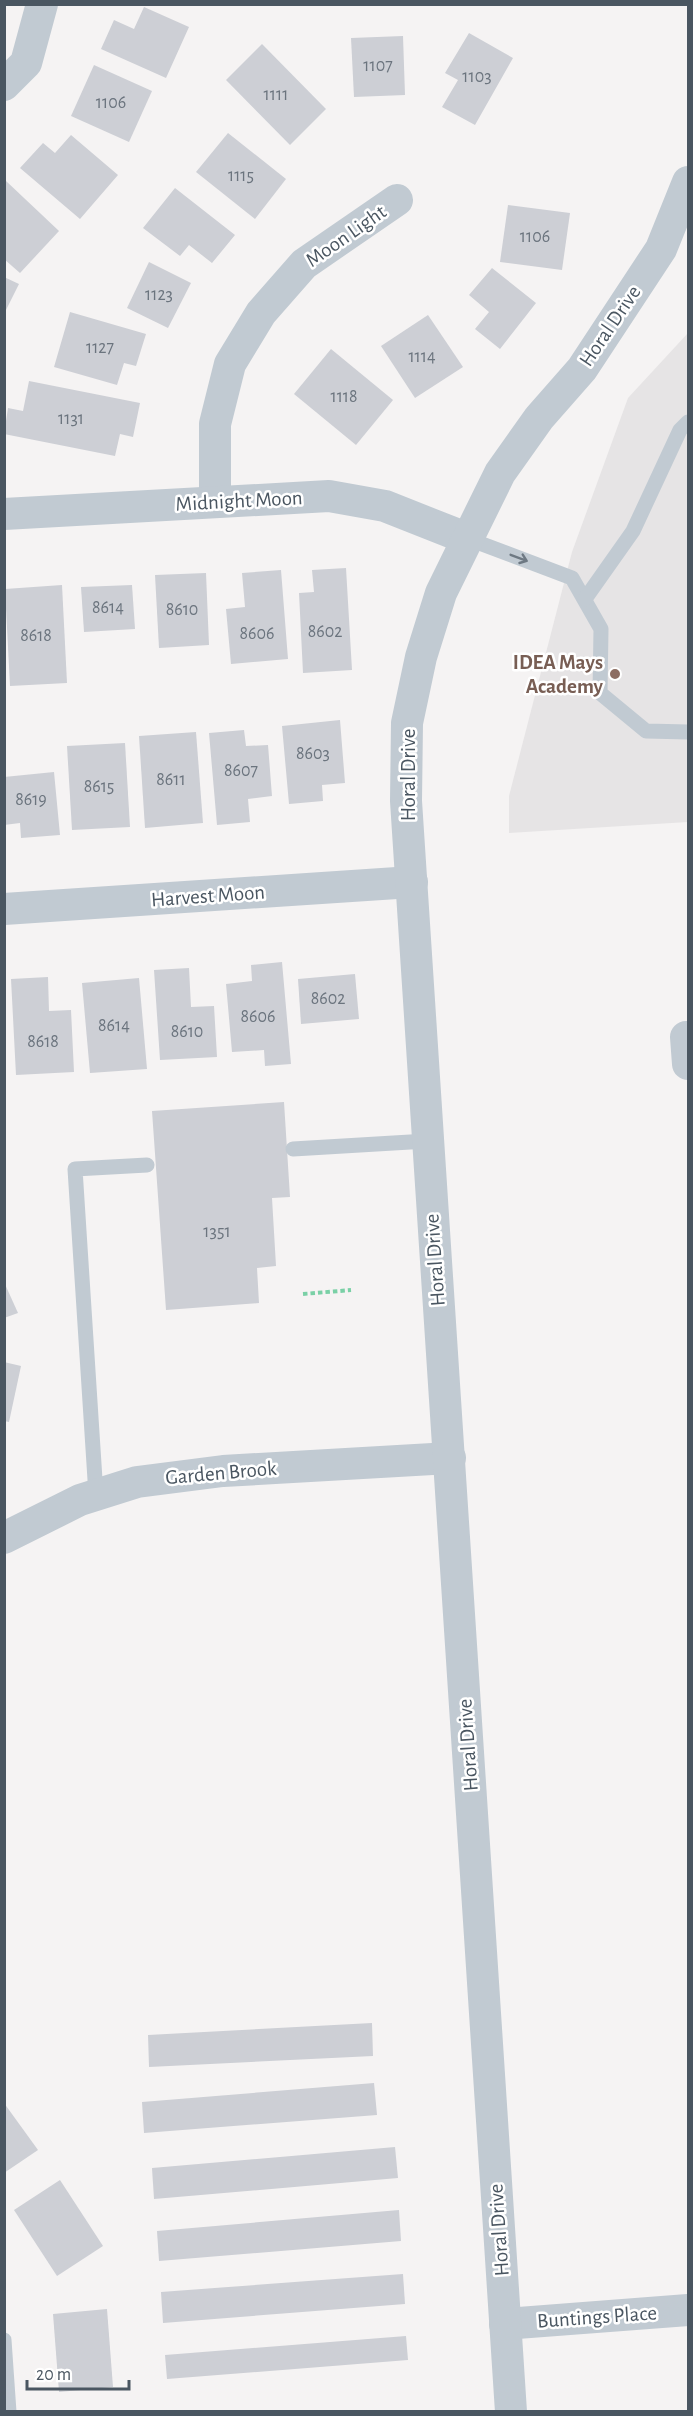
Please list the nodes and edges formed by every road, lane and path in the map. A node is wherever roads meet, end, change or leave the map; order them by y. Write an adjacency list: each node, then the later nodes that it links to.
1 (42, 4): 2 (street)
2 (4, 85)
3 (688, 182): 8 (street, Horal Drive)
4 (397, 200): 6 (street, Moon Light)
5 (688, 422): 9 (lane)
6 (215, 501): 7 (street, Midnight Moon); 8 (street, Midnight Moon)
7 (4, 514)
8 (466, 538): 9 (lane, one-way to 9); 11 (street, Horal Drive)
9 (585, 599): 10 (lane)
10 (688, 732)
11 (412, 882): 12 (street, Harvest Moon); 13 (street, Horal Drive)
12 (4, 909)
13 (427, 1141): 14 (lane); 18 (street, Horal Drive)
14 (293, 1149)
15 (147, 1165): 19 (lane)
16 (351, 1290): 17 (path)
17 (303, 1294)
18 (450, 1458): 19 (street, Garden Brook); 22 (street, Horal Drive)
19 (96, 1495): 20 (street, Garden Brook)
20 (4, 1538)
21 (688, 2310): 22 (street, Buntings Place)
22 (505, 2324): 25 (street, Horal Drive)
23 (4, 2340): 24 (lane)
24 (9, 2412)
25 (511, 2412)

